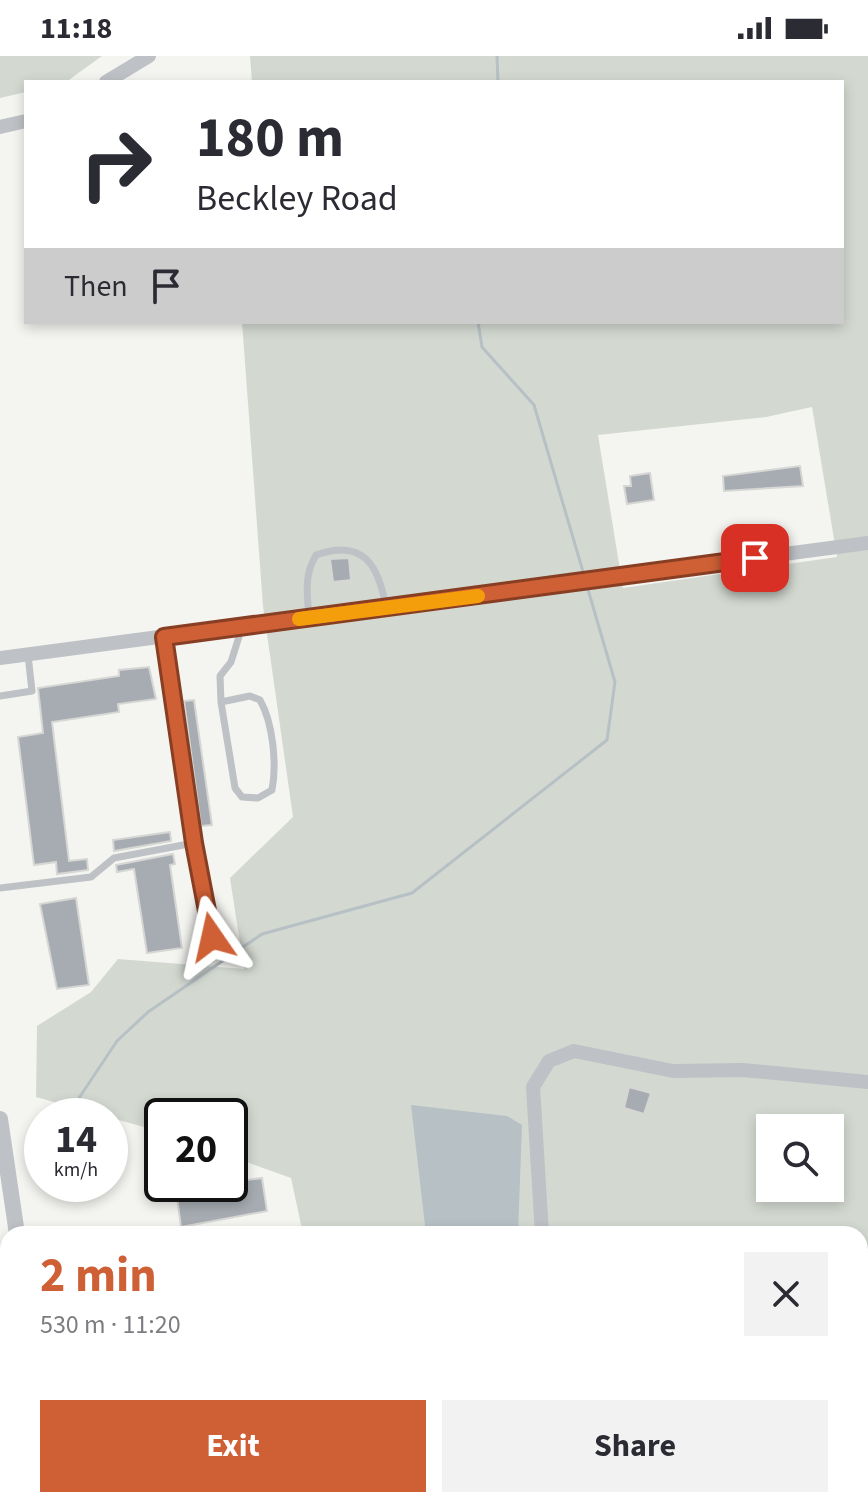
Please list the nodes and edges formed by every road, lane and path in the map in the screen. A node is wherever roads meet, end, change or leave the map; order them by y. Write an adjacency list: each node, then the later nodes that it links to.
1 (149, 56): 2 (street)
2 (109, 80)
3 (24, 121): 4 (street)
4 (0, 127)
5 (868, 543): 6 (street)
6 (386, 608): 7 (street); 7 (lane)
7 (309, 618): 8 (street)
8 (242, 627): 9 (street); 13 (lane)
9 (164, 637): 10 (street); 14 (lane)
10 (28, 655): 11 (street); 12 (lane)
11 (0, 658)
12 (0, 696)
13 (221, 702): 13 (lane)
14 (194, 843): 15 (lane); 16 (lane)
15 (0, 888)
16 (212, 937)
17 (868, 1082): 20 (street)
18 (0, 1119): 19 (street)
19 (16, 1226)
20 (542, 1226)

